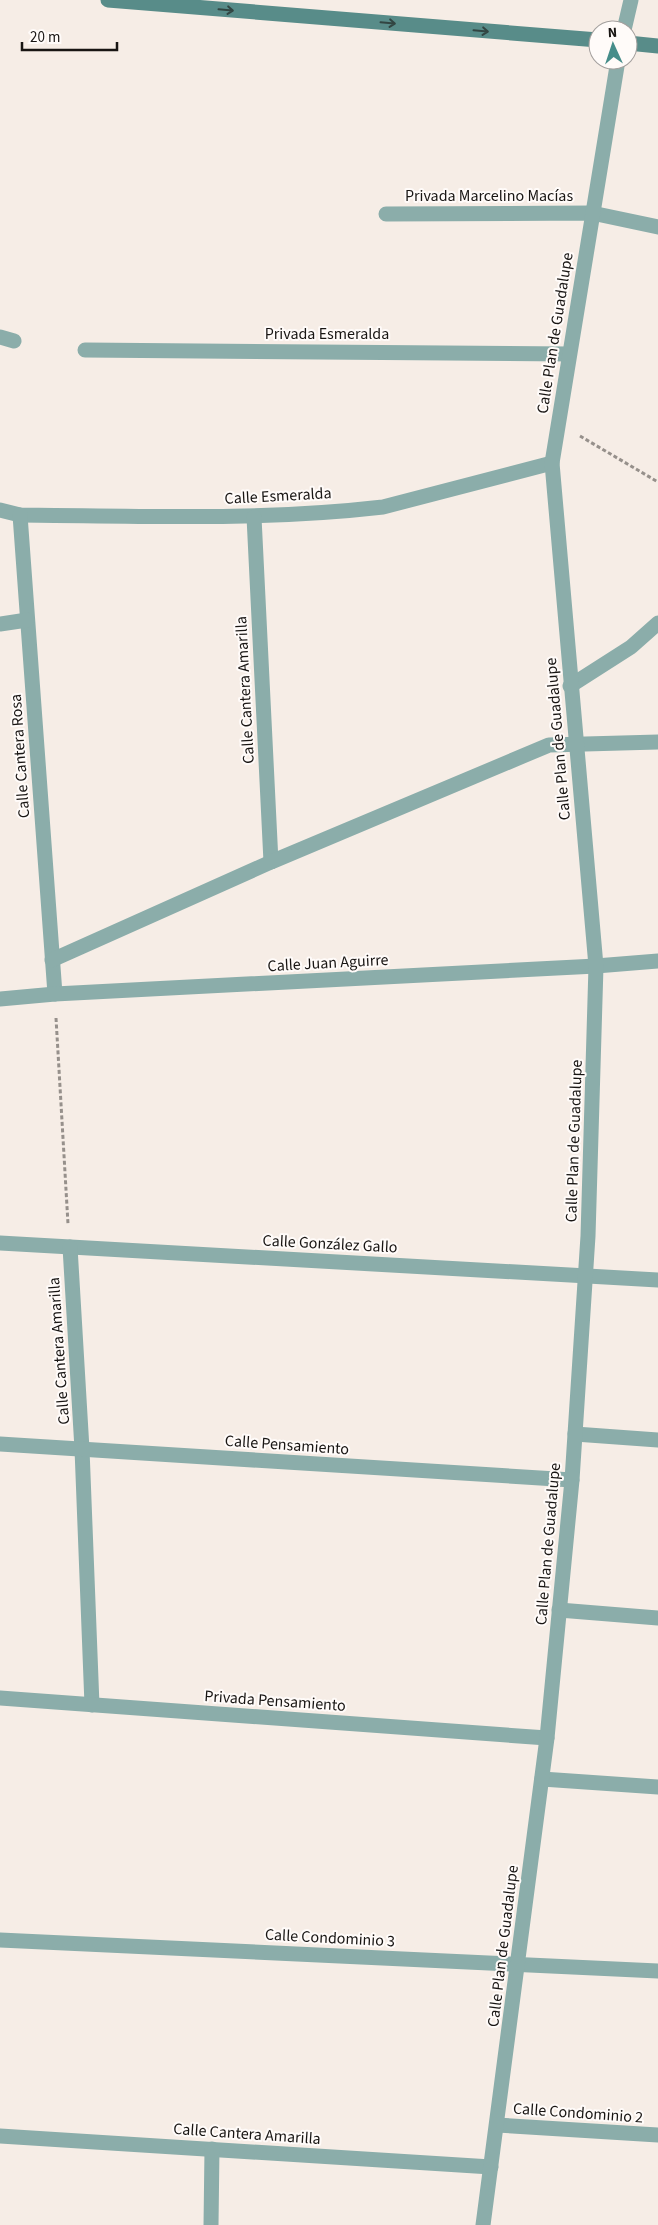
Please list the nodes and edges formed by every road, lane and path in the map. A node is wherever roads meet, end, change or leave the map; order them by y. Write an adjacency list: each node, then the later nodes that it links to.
1 (108, 0): 4 (main road, one-way to 4)
2 (631, 0): 3 (street)
3 (626, 20)
4 (588, 39)
5 (638, 44): 6 (main road)
6 (658, 46)
7 (616, 70): 8 (street, Calle Plan de Guadalupe)
8 (592, 213): 9 (street, Privada Marcelino Macías); 10 (street, Privada Marcelino Macías); 12 (street, Calle Plan de Guadalupe)
9 (386, 214)
10 (658, 227)
11 (86, 350): 12 (street, Privada Esmeralda)
12 (569, 354): 13 (street, Calle Plan de Guadalupe)
13 (558, 423): 14 (street, Calle Plan de Guadalupe); 15 (path)
14 (552, 463): 18 (street, Calle Esmeralda); 22 (street, Calle Plan de Guadalupe)
15 (658, 482)
16 (0, 510): 17 (street, Calle Esmeralda)
17 (20, 515): 18 (street, Calle Esmeralda); 19 (street, Calle Cantera Rosa)
18 (254, 516): 25 (street, Calle Cantera Amarilla)
19 (27, 620): 21 (street); 26 (street, Calle Cantera Rosa)
20 (658, 623): 22 (street)
21 (0, 624)
22 (570, 686): 24 (street, Calle Plan de Guadalupe)
23 (658, 742): 24 (street)
24 (575, 744): 25 (street); 28 (street, Calle Plan de Guadalupe)
25 (271, 862): 26 (street)
26 (52, 960): 29 (street, Calle Cantera Rosa)
27 (658, 961): 28 (street, Calle Juan Aguirre)
28 (596, 966): 29 (street, Calle Juan Aguirre); 33 (street, Calle Plan de Guadalupe)
29 (54, 994): 30 (street, Calle Juan Aguirre); 32 (path)
30 (0, 999)
31 (0, 1243): 32 (street, Calle González Gallo)
32 (70, 1247): 33 (street, Calle González Gallo); 38 (street, Calle Cantera Amarilla)
33 (585, 1276): 34 (street, Calle González Gallo); 35 (street, Calle Plan de Guadalupe)
34 (658, 1280)
35 (575, 1434): 36 (street); 39 (street, Calle Plan de Guadalupe)
36 (658, 1440)
37 (0, 1444): 38 (street, Calle Pensamiento)
38 (82, 1450): 39 (street, Calle Pensamiento); 43 (street, Calle Cantera Amarilla)
39 (572, 1480): 40 (street, Calle Plan de Guadalupe)
40 (560, 1610): 41 (street); 44 (street, Calle Plan de Guadalupe)
41 (658, 1618)
42 (0, 1698): 43 (street, Privada Pensamiento)
43 (92, 1705): 44 (street, Privada Pensamiento)
44 (547, 1738): 45 (street, Calle Plan de Guadalupe)
45 (542, 1779): 46 (street); 48 (street, Calle Plan de Guadalupe)
46 (658, 1787)
47 (0, 1940): 48 (street, Calle Condominio 3)
48 (518, 1965): 49 (street, Calle Condominio 3); 50 (street, Calle Plan de Guadalupe)
49 (658, 1971)
50 (497, 2126): 52 (street, Calle Condominio 2); 54 (street, Calle Plan de Guadalupe)
51 (0, 2136): 53 (street, Calle Cantera Amarilla)
52 (658, 2136)
53 (212, 2149): 54 (street, Calle Cantera Amarilla); 55 (street)
54 (491, 2167): 56 (street, Calle Plan de Guadalupe)
55 (211, 2225)
56 (483, 2225)

